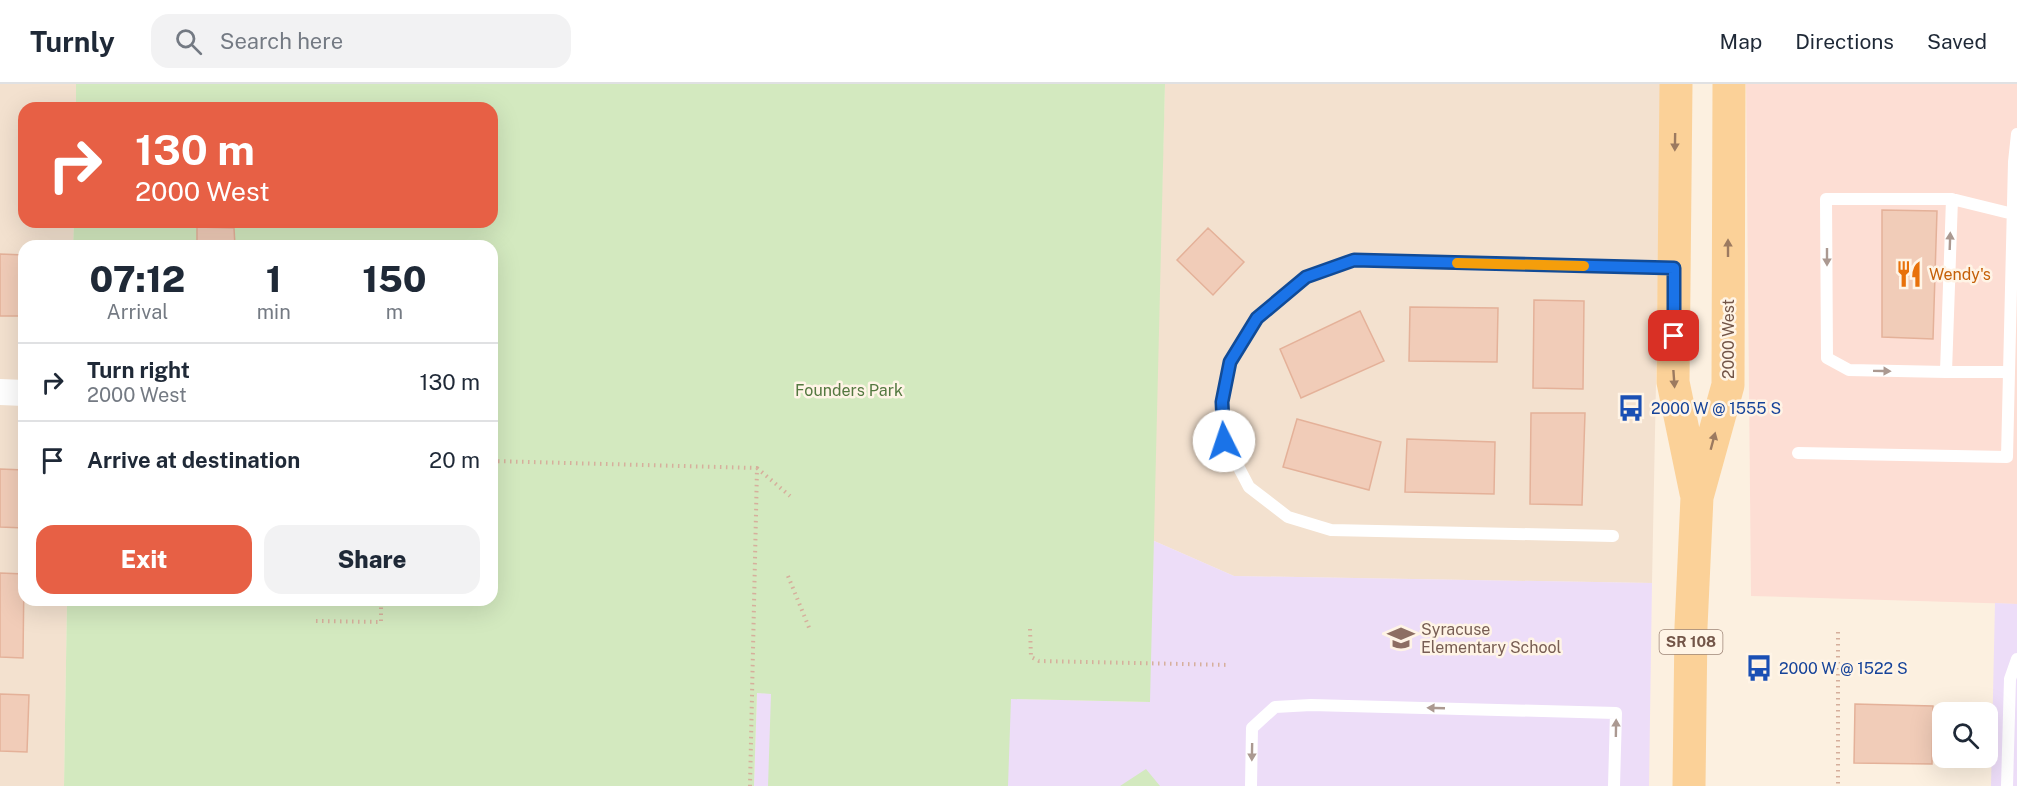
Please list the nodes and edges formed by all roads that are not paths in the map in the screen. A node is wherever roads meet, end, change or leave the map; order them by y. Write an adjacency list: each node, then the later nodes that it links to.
1 (1676, 84): 7 (main road, SR 108, one-way to 7)
2 (1729, 84): 13 (main road, 2000 West / SR 108, one-way to 2)
3 (2017, 134): 5 (lane)
4 (1952, 199): 5 (lane); 8 (lane, one-way to 4); 8 (lane, one-way to 8)
5 (2013, 214): 6 (lane)
6 (2014, 255): 9 (lane)
7 (1674, 268): 13 (main road, SR 108, one-way to 13); 14 (lane)
8 (1946, 372): 9 (lane)
9 (2009, 372): 12 (lane)
10 (0, 392): 11 (street)
11 (18, 393)
12 (1798, 453)
13 (1697, 497): 18 (main road, SR 108)
14 (1613, 536)
15 (2017, 659): 19 (lane)
16 (1251, 786): 17 (lane, one-way to 16)
17 (1614, 786)
18 (1689, 786)
19 (2007, 786)

